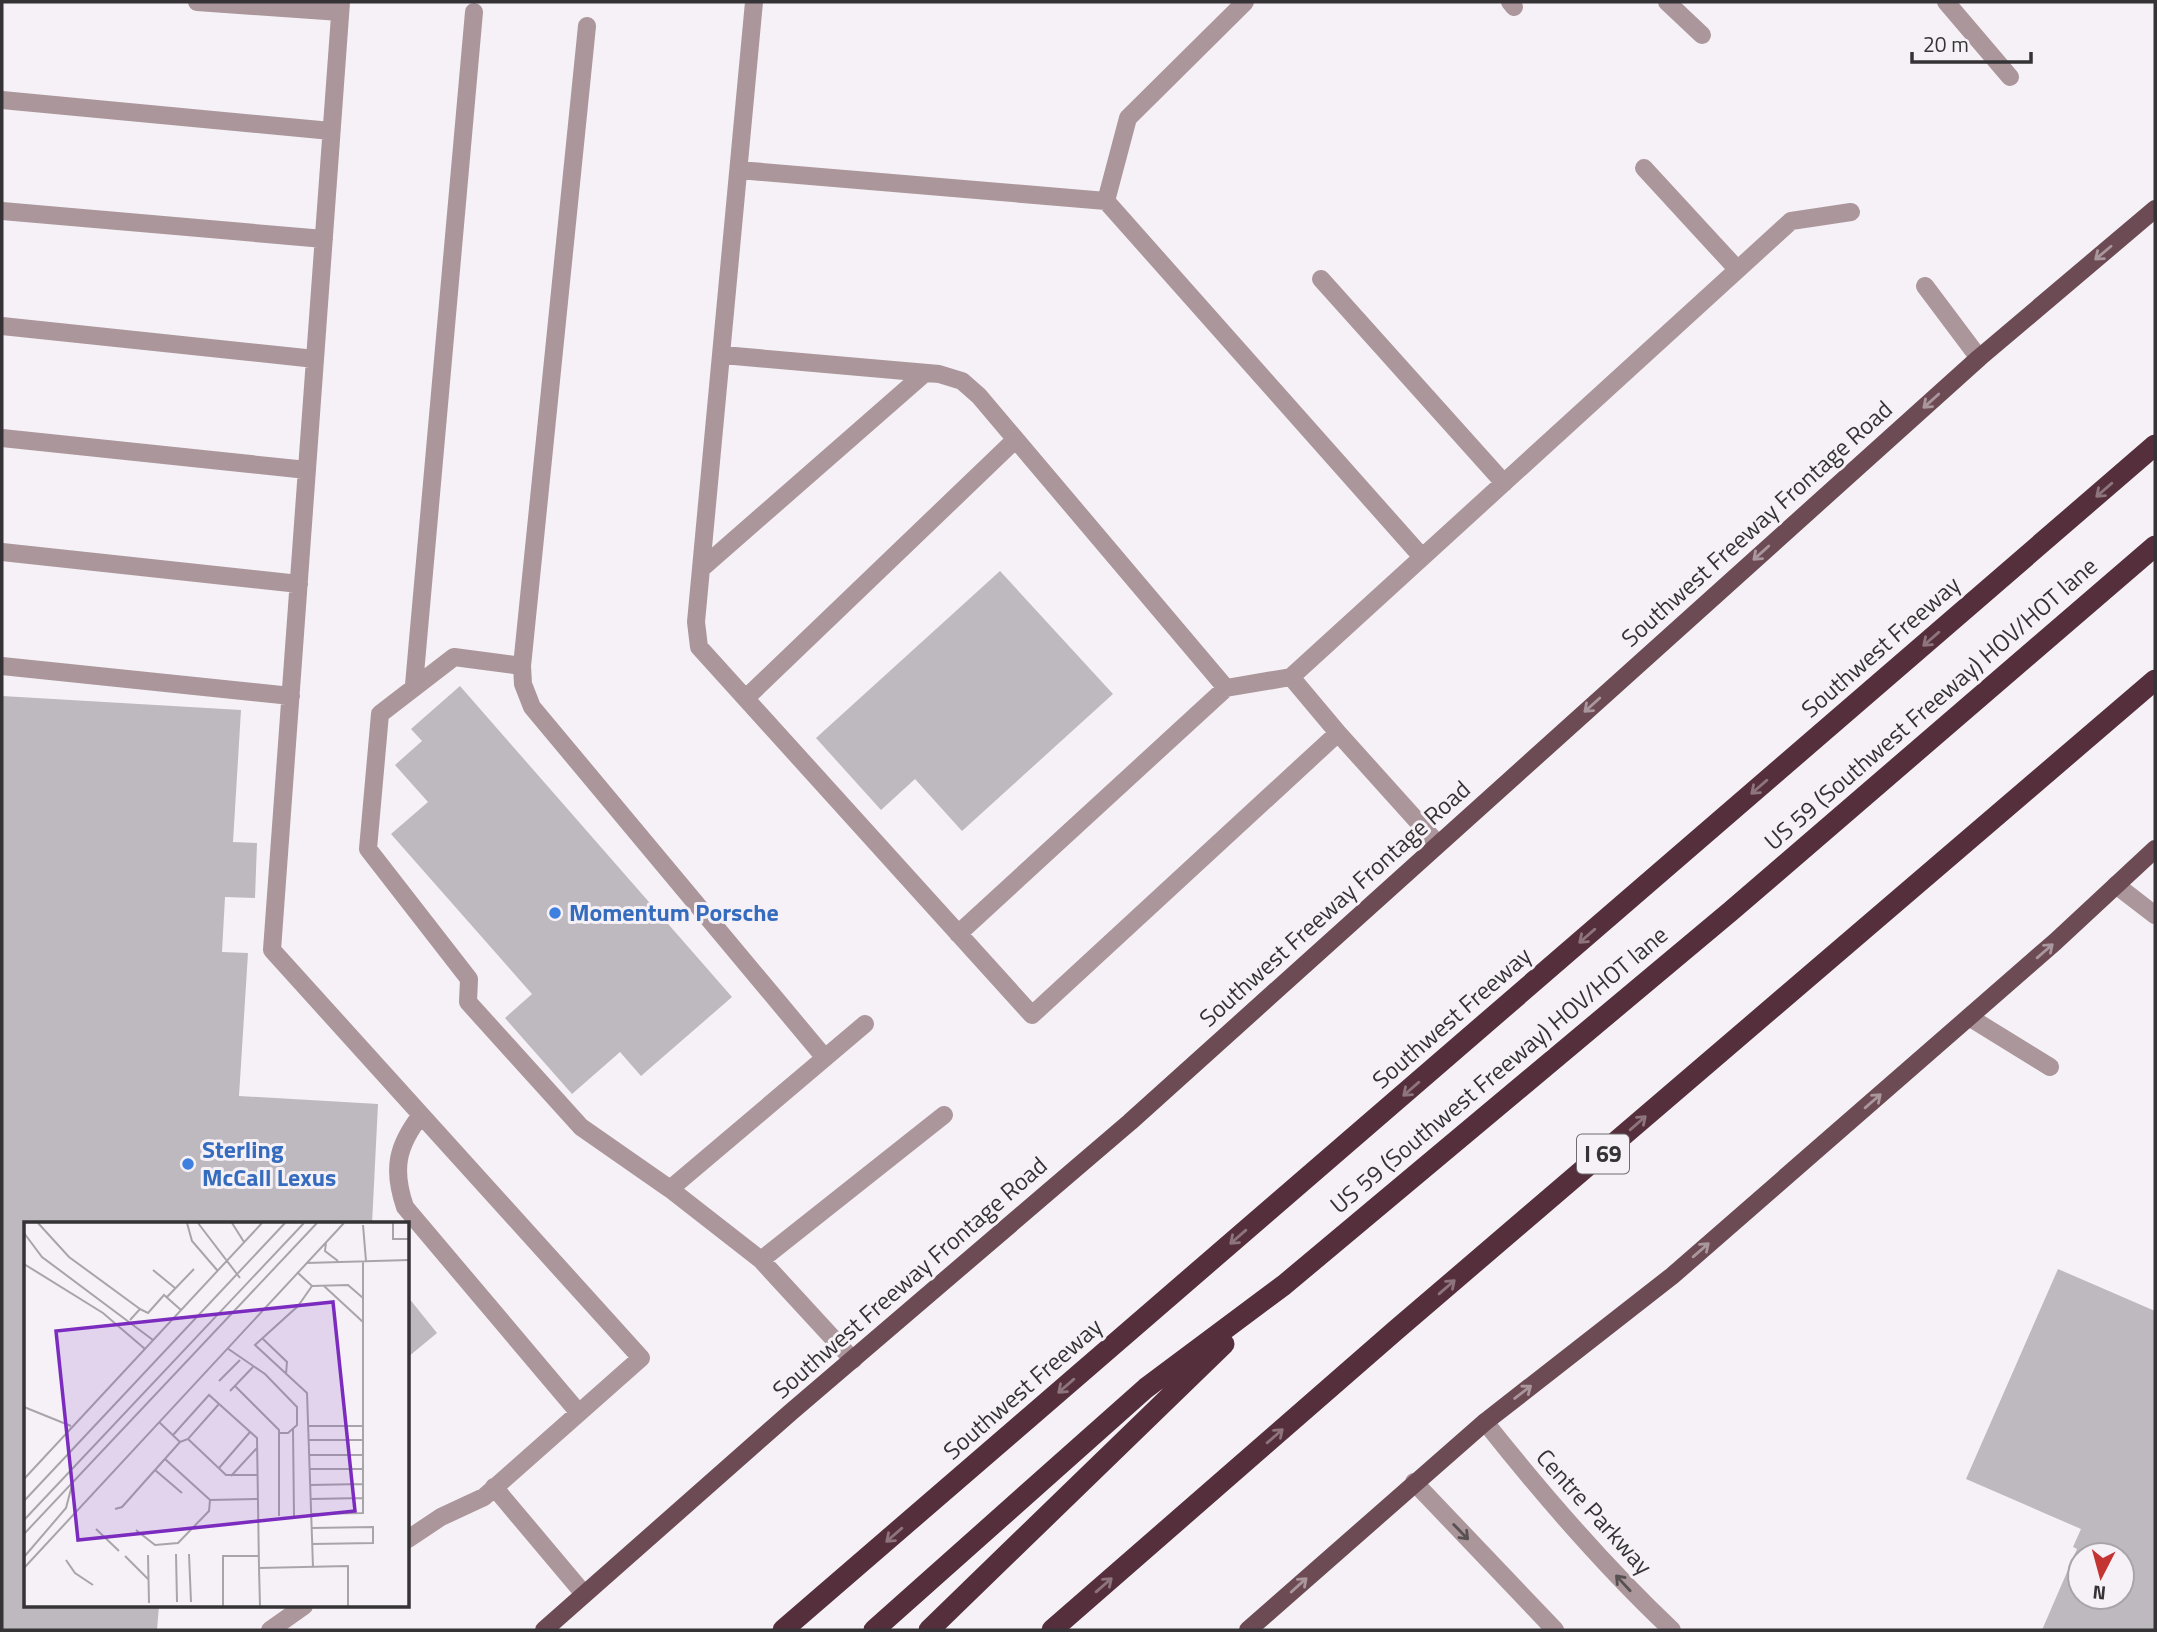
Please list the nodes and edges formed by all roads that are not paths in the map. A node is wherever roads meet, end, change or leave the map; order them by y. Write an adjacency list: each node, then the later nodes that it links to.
1 (197, 2): 6 (street)
2 (754, 2): 14 (street)
3 (1245, 2): 15 (street)
4 (1667, 2): 9 (street)
5 (1946, 2): 10 (street)
6 (341, 7): 12 (street)
7 (474, 12): 42 (street)
8 (587, 26): 39 (street)
9 (1702, 35)
10 (2010, 77)
11 (2, 100): 12 (street)
12 (331, 131): 19 (street)
13 (1644, 168): 20 (street)
14 (739, 170): 15 (street); 24 (street)
15 (1106, 201): 35 (street)
16 (2155, 209): 25 (main road, Southwest Freeway Frontage Road, one-way to 25)
17 (2, 211): 19 (street)
18 (1851, 212): 20 (street)
19 (324, 239): 26 (street)
20 (1737, 269): 32 (street)
21 (1321, 279): 32 (street)
22 (1925, 286): 25 (street)
23 (2, 326): 26 (street)
24 (723, 355): 27 (street); 36 (street)
25 (1979, 358): 47 (main road, Southwest Freeway Frontage Road, one-way to 47)
26 (315, 359): 31 (street)
27 (925, 373): 29 (street); 36 (street)
28 (2, 438): 31 (street)
29 (1015, 440): 43 (street); 45 (street)
30 (2155, 445): 71 (highway, Southwest Freeway, one-way to 71)
31 (307, 470): 37 (street)
32 (1504, 482): 35 (street)
33 (2155, 546): 60 (highway, US 59 (Southwest Freeway) HOV/HOT lane)
34 (2, 552): 37 (street)
35 (1422, 557): 40 (street)
36 (701, 569): 45 (street)
37 (299, 584): 44 (street)
38 (2, 666): 44 (street)
39 (522, 666): 42 (street); 54 (street)
40 (1291, 677): 43 (street); 46 (street)
41 (2155, 680): 74 (highway, I 69, one-way to 41)
42 (414, 685): 58 (street)
43 (1226, 688): 51 (street)
44 (291, 696): 56 (street)
45 (746, 698): 51 (street)
46 (1338, 733): 47 (street); 51 (street)
47 (1437, 844): 61 (main road, Southwest Freeway Frontage Road)
48 (2155, 849): 49 (main road)
49 (2116, 885): 50 (street); 52 (main road, one-way to 49)
50 (2155, 915)
51 (958, 934)
52 (1969, 1017): 55 (street); 63 (main road, one-way to 52)
53 (865, 1024): 54 (street)
54 (825, 1058): 58 (street)
55 (2050, 1067)
56 (421, 1115): 62 (street); 62 (street)
57 (944, 1115): 59 (street)
58 (670, 1189): 59 (street)
59 (761, 1260): 61 (street)
60 (1284, 1285): 72 (highway, US 59 (Southwest Freeway) HOV/HOT lane); 73 (highway)
61 (853, 1360): 67 (main road, Southwest Freeway Frontage Road)
62 (579, 1413): 65 (street)
63 (1485, 1422): 64 (main road); 77 (street, Centre Parkway, one-way to 63)
64 (1414, 1482): 75 (main road, one-way to 64); 76 (street, one-way to 76)
65 (494, 1487): 66 (street); 67 (street)
66 (410, 1538)
67 (584, 1594): 70 (main road, Southwest Freeway Frontage Road)
68 (301, 1608): 69 (street)
69 (270, 1630)
70 (544, 1630)
71 (783, 1630)
72 (874, 1630)
73 (929, 1630)
74 (1052, 1630)
75 (1248, 1630)
76 (1555, 1630)
77 (1672, 1630)

